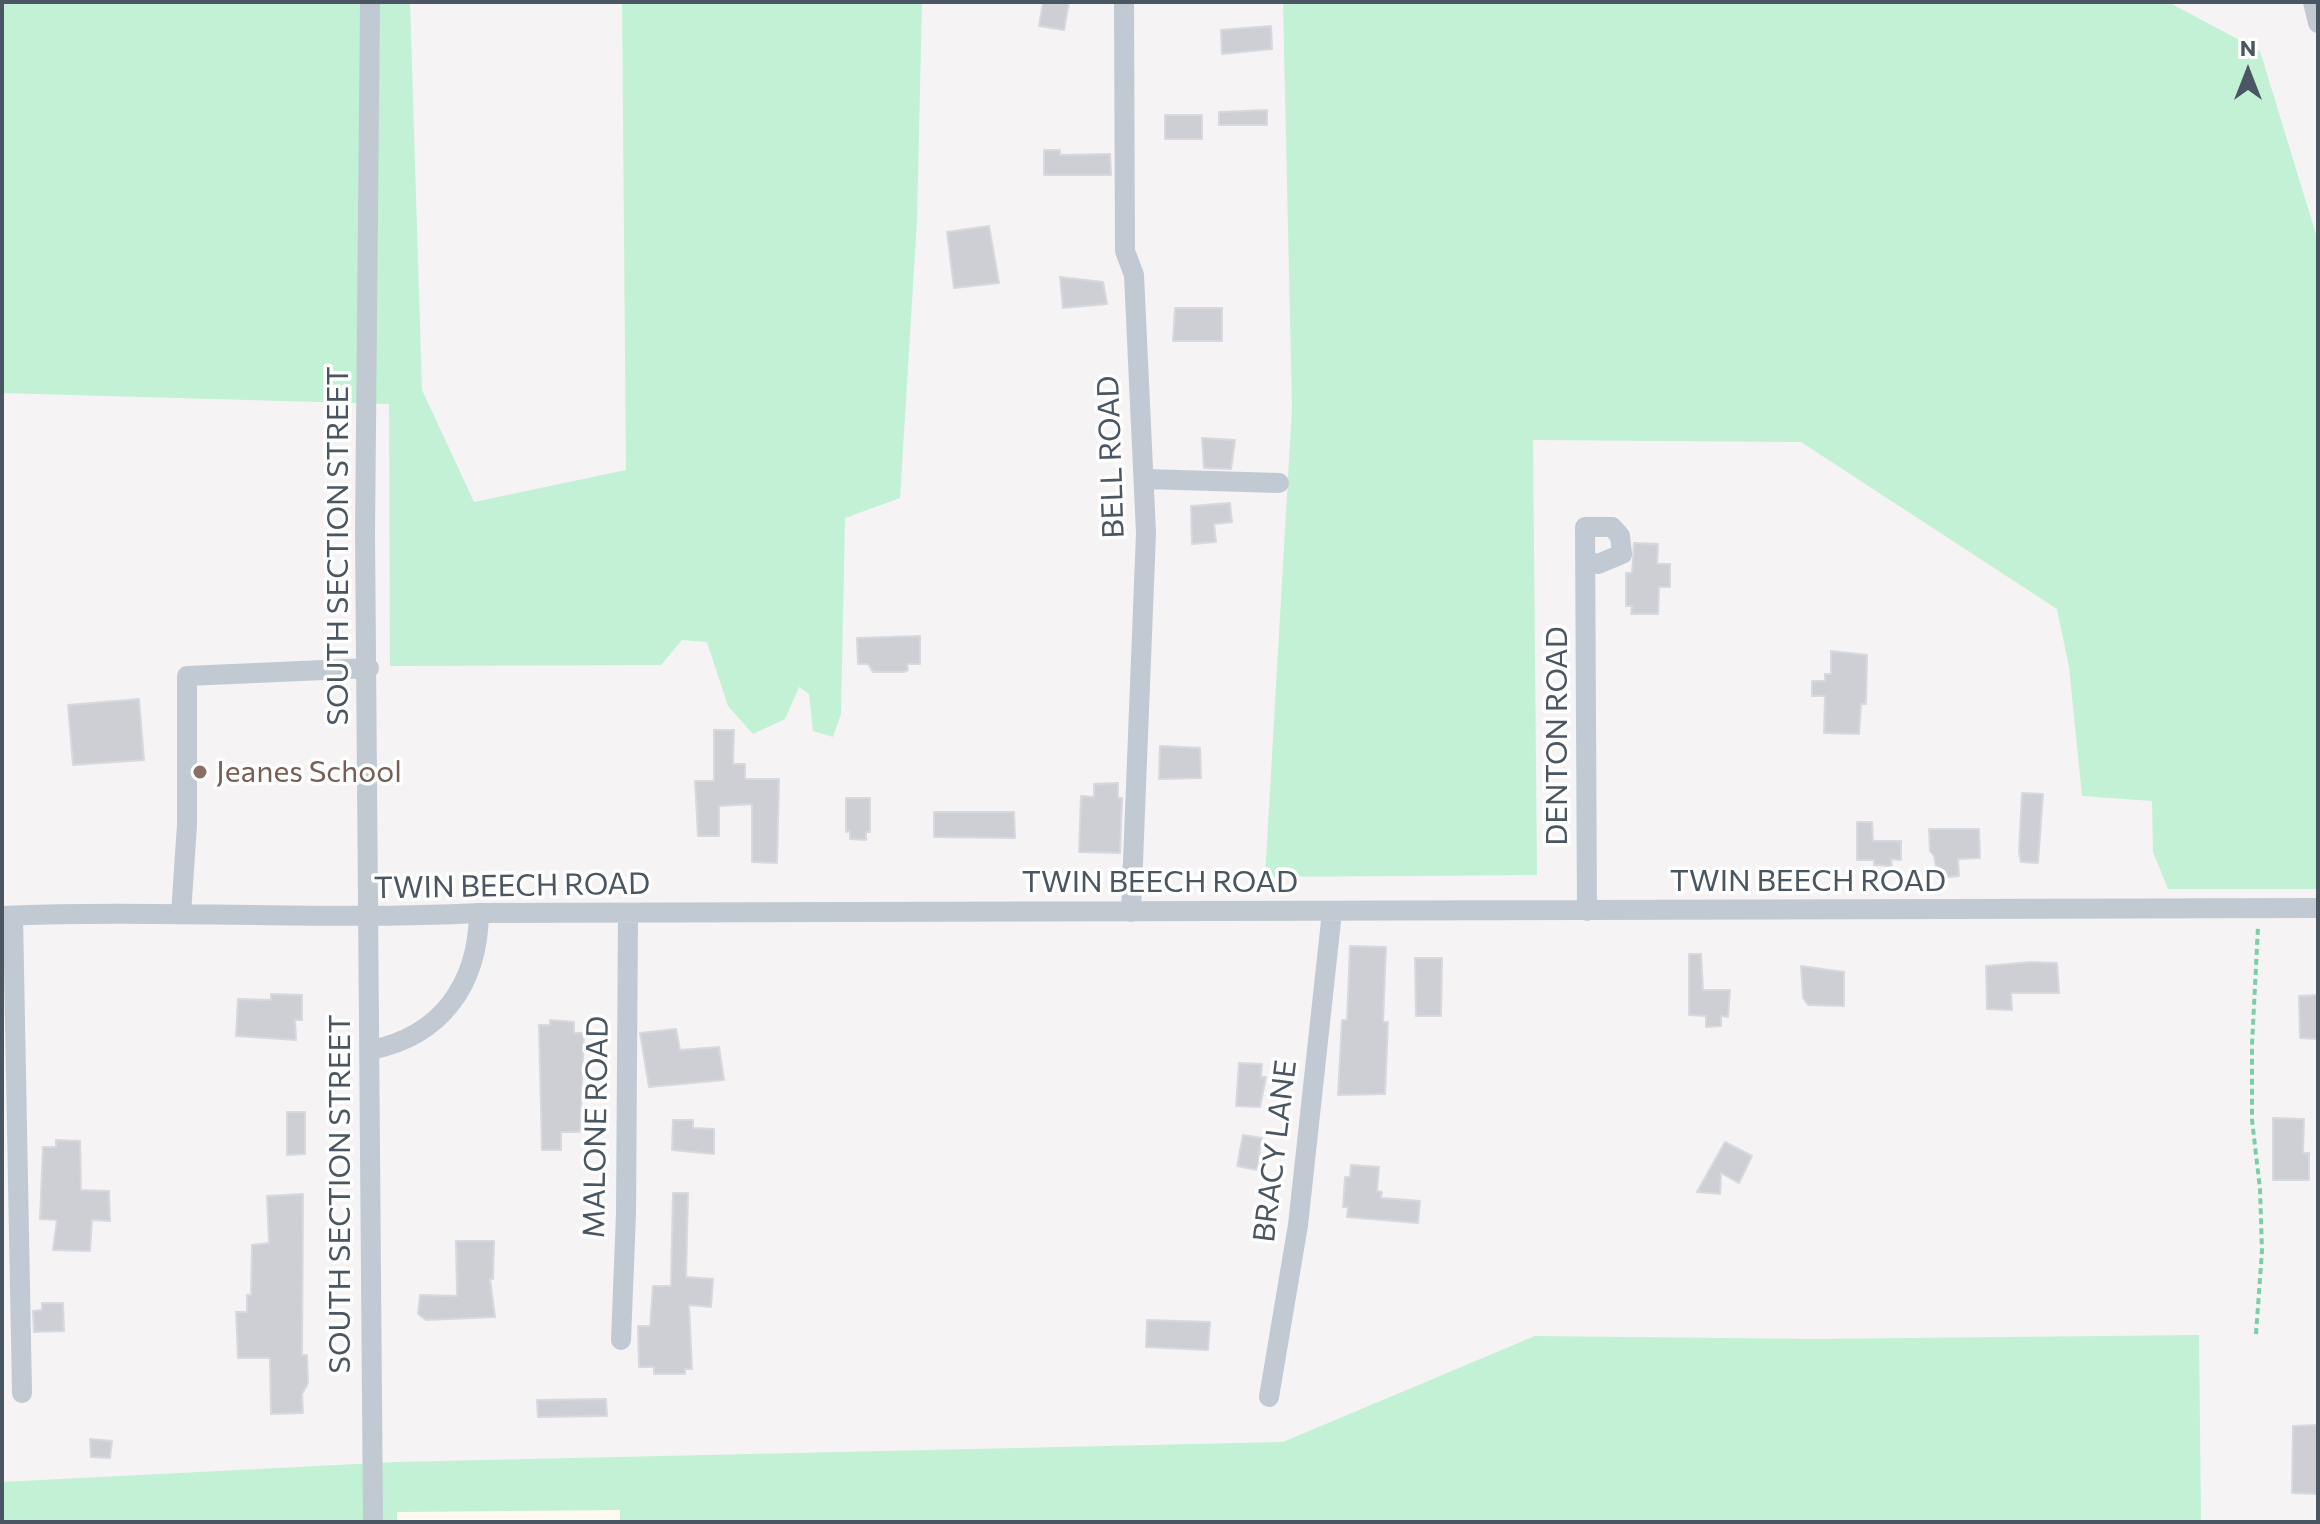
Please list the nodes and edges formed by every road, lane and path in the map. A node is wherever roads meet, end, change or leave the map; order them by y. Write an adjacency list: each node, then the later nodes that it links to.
1 (370, 2): 8 (street, SOUTH SECTION STREET)
2 (1124, 2): 5 (street, BELL ROAD)
3 (2313, 2): 4 (street)
4 (2318, 23)
5 (1145, 479): 6 (street); 12 (street, BELL ROAD)
6 (1279, 483)
7 (1586, 561): 11 (street, DENTON ROAD)
8 (369, 668): 15 (street); 18 (street, SOUTH SECTION STREET)
9 (2259, 908): 10 (street, TWIN BEECH ROAD); 11 (street, TWIN BEECH ROAD); 20 (path)
10 (2318, 908)
11 (1587, 911): 13 (street, TWIN BEECH ROAD)
12 (1131, 912): 13 (street, TWIN BEECH ROAD); 16 (street, TWIN BEECH ROAD)
13 (1332, 912): 23 (street, BRACY LANE)
14 (479, 913): 16 (street, TWIN BEECH ROAD); 18 (street, TWIN BEECH ROAD); 19 (street)
15 (181, 914): 17 (street, TWIN BEECH ROAD); 18 (street, TWIN BEECH ROAD)
16 (628, 915): 21 (street, MALONE ROAD)
17 (8, 916): 22 (street)
18 (368, 918): 19 (street, SOUTH SECTION STREET)
19 (371, 1050): 24 (street, SOUTH SECTION STREET)
20 (2256, 1334)
21 (621, 1340)
22 (22, 1393)
23 (1269, 1397)
24 (373, 1522)

